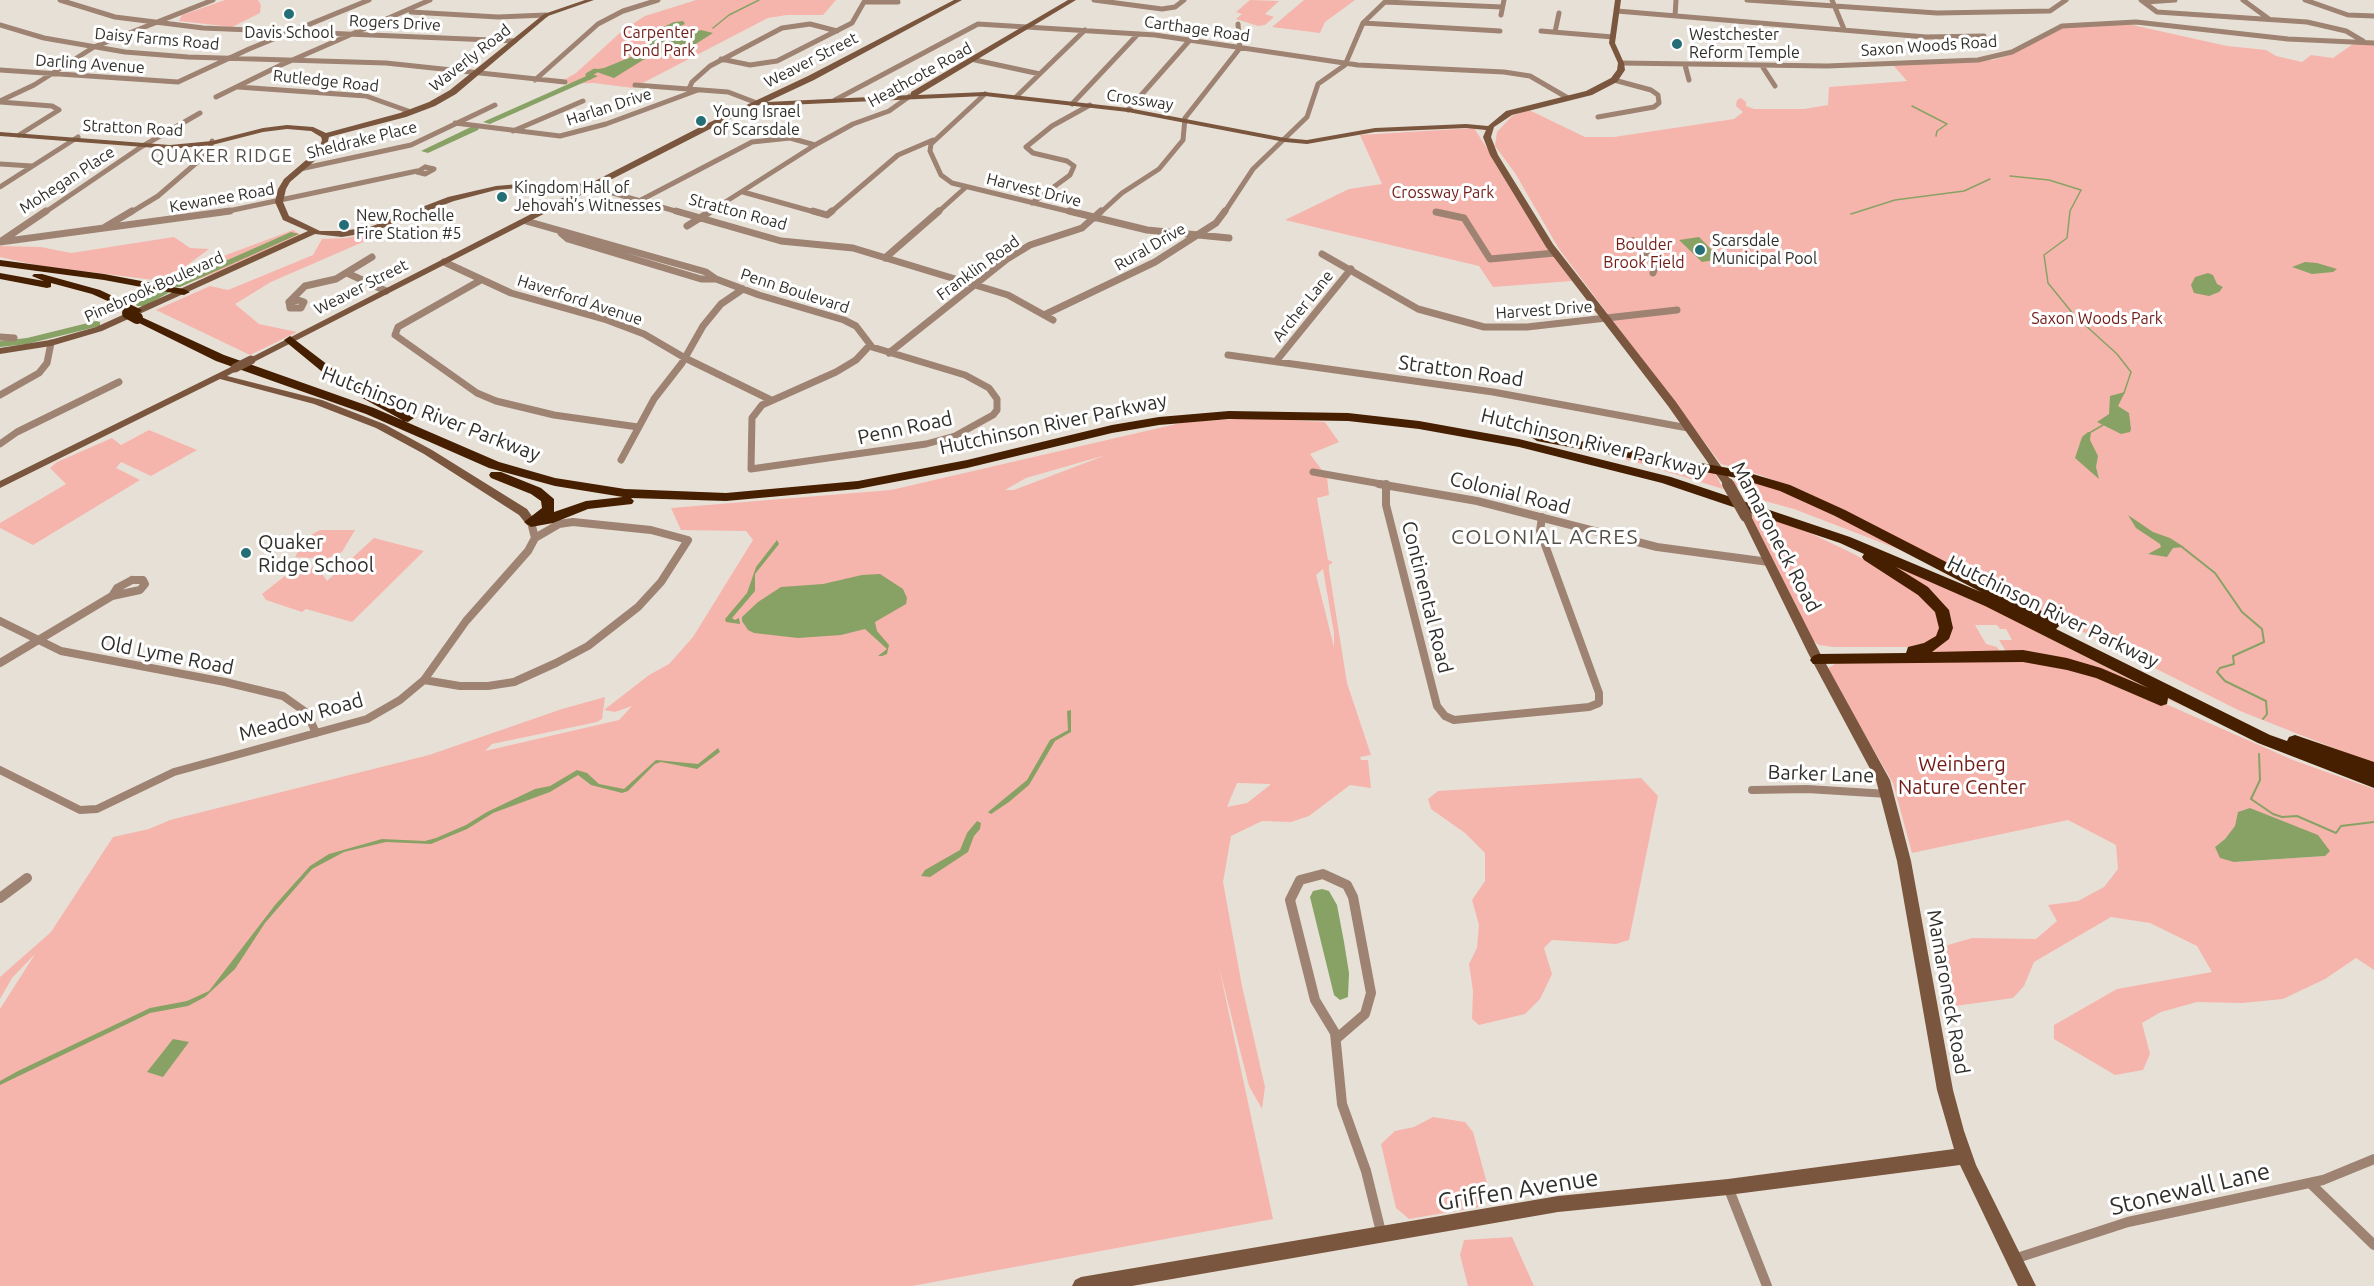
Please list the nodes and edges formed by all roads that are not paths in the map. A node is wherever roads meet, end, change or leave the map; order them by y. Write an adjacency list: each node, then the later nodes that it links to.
1 (60, 0): 36 (street, Rogers Drive)
2 (206, 0): 3 (street)
3 (212, 0): 36 (street)
4 (369, 0): 46 (street)
5 (430, 0): 29 (street)
6 (591, 0): 31 (street, Waverly Road)
7 (639, 0): 24 (street)
8 (658, 0): 24 (street)
9 (958, 0): 79 (street, Weaver Street)
10 (1073, 0): 40 (street, Heathcote Road)
11 (1094, 0): 12 (street)
12 (1184, 0)
13 (1504, 0): 26 (street)
14 (1618, 0): 28 (street)
15 (1676, 0): 33 (street)
16 (1747, 0): 27 (street)
17 (1832, 0): 27 (street)
18 (2066, 0): 27 (street)
19 (2175, 0): 23 (street)
20 (2243, 0): 35 (street)
21 (2306, 0): 34 (street)
22 (1386, 1): 26 (street); 37 (street)
23 (2143, 1): 35 (street)
24 (650, 2): 70 (street)
25 (898, 2): 43 (street)
26 (1502, 7): 32 (street)
27 (1834, 7): 41 (street)
28 (1617, 11): 33 (street); 51 (street)
29 (407, 12): 31 (street); 48 (street)
30 (1559, 13): 47 (street)
31 (546, 15): 52 (street, Waverly Road)
32 (1501, 15)
33 (1675, 16): 41 (street)
34 (2374, 16)
35 (2269, 19): 54 (street)
36 (151, 23): 46 (street, Rogers Drive); 56 (street)
37 (1363, 23): 44 (street); 63 (street)
38 (1238, 24): 57 (street)
39 (0, 25): 56 (street, Daisy Farms Road)
40 (1030, 26): 42 (street, Carthage Road); 61 (street, Heathcote Road); 85 (street, Carthage Road)
41 (1844, 29): 50 (street)
42 (1085, 30): 49 (street, Carthage Road); 68 (street)
43 (837, 31): 60 (street); 60 (street)
44 (1500, 31)
45 (1541, 31): 47 (street)
46 (291, 32): 48 (street, Rogers Drive); 58 (street)
47 (1555, 32): 51 (street)
48 (356, 33): 52 (street, Rogers Drive); 59 (street)
49 (1138, 34): 53 (street, Carthage Road); 90 (street)
50 (1984, 36)
51 (1613, 37): 62 (street)
52 (515, 41): 67 (street, Waverly Road)
53 (1189, 41): 57 (street, Carthage Road); 93 (street)
54 (2364, 42): 55 (street, Saxon Woods Road); 65 (street, Saxon Woods Road)
55 (2374, 43)
56 (94, 47): 58 (street, Daisy Farms Road); 69 (street)
57 (1240, 48): 63 (street, Carthage Road); 98 (street, Franklin Road)
58 (229, 58): 59 (street, Daisy Farms Road); 69 (street, Darling Avenue)
59 (293, 59): 67 (street, Daisy Farms Road); 76 (street)
60 (721, 59): 77 (street)
61 (975, 60): 68 (street); 81 (street, Heathcote Road)
62 (1621, 63): 64 (street, Saxon Woods Road); 71 (street)
63 (1346, 64): 84 (street, Carthage Road); 109 (street, Rural Drive)
64 (1685, 65): 65 (street, Saxon Woods Road); 72 (street)
65 (1762, 66): 75 (street)
66 (0, 70): 69 (street, Darling Avenue)
67 (476, 73): 70 (street, Daisy Farms Road); 94 (street, Waverly Road)
68 (1040, 74): 82 (street)
69 (49, 75): 87 (street)
70 (535, 80): 73 (street, Daisy Farms Road)
71 (1614, 80): 84 (street); 97 (street)
72 (1689, 80)
73 (565, 82)
74 (635, 85): 77 (street)
75 (1775, 86)
76 (237, 87): 83 (street); 94 (street, Rutledge Road)
77 (689, 89): 78 (street)
78 (698, 90): 89 (street); 102 (street, Harlan Drive)
79 (782, 93): 88 (street); 89 (street, Weaver Street)
80 (985, 94): 81 (street, Crossway); 82 (street, Crossway); 108 (street)
81 (910, 96): 85 (street, Crossway); 113 (street, Heathcote Road)
82 (1016, 97): 90 (street, Crossway)
83 (216, 98)
84 (1568, 98): 96 (street)
85 (835, 100): 88 (street, Crossway)
86 (583, 101): 102 (street)
87 (0, 102): 104 (street)
88 (784, 102): 89 (street, Crossway)
89 (757, 103): 118 (street, Weaver Street)
90 (1072, 104): 92 (street, Crossway)
91 (495, 105): 99 (street, Sheldrake Place)
92 (1090, 105): 93 (street, Crossway); 126 (street)
93 (1128, 110): 98 (street, Crossway)
94 (411, 112): 105 (street, Waverly Road)
95 (200, 113): 107 (street)
96 (1502, 117): 100 (street); 101 (street)
97 (1598, 117)
98 (1185, 121): 109 (street, Crossway); 129 (street, Franklin Road)
99 (455, 123): 102 (street, Harlan Drive); 116 (street, Sheldrake Place)
100 (1466, 126): 101 (street, Crossway); 109 (street, Crossway); 111 (street)
101 (1490, 128): 111 (street)
102 (513, 131)
103 (0, 134): 104 (street, Stratton Road)
104 (18, 135): 106 (street, Stratton Road)
105 (325, 136): 110 (street, Stratton Road); 116 (street)
106 (76, 139): 107 (street, Stratton Road); 112 (street, Stratton Road); 115 (street)
107 (153, 140): 110 (street, Stratton Road); 112 (street)
108 (933, 140): 122 (street, Harvest Drive); 123 (street)
109 (1285, 140): 137 (street, Rural Drive)
110 (212, 142): 112 (street, Stratton Road); 133 (street)
111 (1488, 143): 144 (street, Mamaroneck Road)
112 (144, 145): 139 (street, Mohegan Place)
113 (815, 145): 123 (street, Heathcote Road); 124 (street)
114 (0, 164): 115 (street)
115 (33, 166): 120 (street)
116 (300, 169): 125 (street)
117 (417, 171): 125 (street, Kewanee Road)
118 (616, 174): 119 (street); 121 (street, Weaver Street)
119 (575, 185): 121 (street, Stratton Road); 136 (street, Stratton Road)
120 (0, 187)
121 (592, 187): 124 (street, Stratton Road); 130 (street, Weaver Street)
122 (966, 187): 126 (street, Harvest Drive); 147 (street)
123 (743, 192): 128 (street, Heathcote Road)
124 (641, 200): 128 (street, Stratton Road)
125 (279, 202): 132 (street, Stratton Road); 133 (street, Kewanee Road)
126 (1032, 203): 129 (street, Harvest Drive)
127 (1436, 212): 144 (street)
128 (700, 218): 131 (street, Heathcote Road); 147 (street, Stratton Road)
129 (1095, 218): 137 (street, Harvest Drive); 159 (street, Franklin Road)
130 (526, 221): 135 (street, Penn Boulevard); 149 (street, Weaver Street)
131 (687, 226)
132 (300, 227): 134 (street, Stratton Road); 140 (street)
133 (98, 230): 139 (street, Kewanee Road)
134 (313, 232): 136 (street, Stratton Road); 140 (street, Pinebrook Boulevard)
135 (561, 233): 142 (street, Penn Boulevard); 143 (street, Penn Boulevard)
136 (330, 234): 140 (street)
137 (1196, 236): 138 (street, Harvest Drive); 166 (street, Rural Drive)
138 (1228, 238)
139 (29, 240)
140 (297, 240): 162 (street, Pinebrook Boulevard)
141 (1633, 241): 155 (street)
142 (619, 246): 143 (street); 148 (street, Penn Boulevard)
143 (610, 252): 151 (street, Penn Boulevard)
144 (1555, 253): 167 (street, Mamaroneck Road)
145 (1322, 254): 152 (street, Harvest Drive)
146 (372, 257): 154 (street)
147 (885, 258): 159 (street, Stratton Road)
148 (663, 259): 151 (street); 157 (street, Penn Boulevard)
149 (444, 262): 158 (street, Haverford Avenue); 161 (street, Weaver Street)
150 (0, 263): 162 (highway)
151 (654, 265): 157 (street, Penn Boulevard)
152 (1351, 269): 167 (street, Harvest Drive); 178 (street, Archer Lane)
153 (0, 270): 165 (highway, Hutchinson River Parkway)
154 (347, 273): 161 (street); 163 (street)
155 (1653, 273)
156 (0, 276): 165 (highway, Hutchinson River Parkway)
157 (716, 279): 160 (street, Penn Boulevard)
158 (481, 280): 177 (street, Haverford Avenue); 184 (street)
159 (974, 285): 166 (street, Stratton Road); 175 (street, Franklin Road)
160 (743, 289): 173 (street, Penn Boulevard); 177 (street)
161 (386, 291): 171 (street, Weaver Street)
162 (184, 292): 172 (street, Pinebrook Boulevard)
163 (289, 302)
164 (1677, 310): 167 (street, Harvest Drive)
165 (136, 314): 183 (highway, Hutchinson River Parkway); 187 (highway, Hutchinson River Parkway)
166 (1044, 315): 168 (street, Stratton Road)
167 (1606, 319): 186 (street, Mamaroneck Road)
168 (1053, 320)
169 (0, 338): 170 (street)
170 (14, 338)
171 (290, 340): 179 (street, Weaver Street, bridge); 187 (highway)
172 (51, 344): 174 (street, Pinebrook Boulevard); 181 (street)
173 (870, 345): 175 (street, Penn Boulevard); 182 (street)
174 (0, 351)
175 (889, 352): 182 (street, Penn Road)
176 (1228, 355): 178 (street, Stratton Road)
177 (685, 358): 182 (street, Haverford Avenue); 184 (street)
178 (1277, 360): 186 (street, Stratton Road)
179 (218, 376): 192 (street, Weaver Street); 197 (street)
180 (119, 382): 188 (street)
181 (0, 395)
182 (771, 400)
183 (406, 427): 194 (highway, Hutchinson River Parkway); 197 (highway)
184 (638, 427): 189 (street)
185 (1460, 427): 187 (highway, Hutchinson River Parkway); 191 (highway); 202 (highway, Hutchinson River Parkway)
186 (1689, 428): 191 (street, Mamaroneck Road)
187 (432, 430)
188 (0, 444)
189 (621, 460)
190 (1313, 472): 193 (street, Colonial Road)
191 (1724, 476): 199 (street, Mamaroneck Road, bridge); 202 (highway)
192 (2, 482)
193 (1386, 483): 195 (street, Colonial Road); 195 (street, Continental Road)
194 (844, 487): 196 (highway, Hutchinson River Parkway); 197 (highway)
195 (1542, 517): 199 (street, Colonial Road)
196 (1791, 519): 204 (highway); 210 (highway, Hutchinson River Parkway)
197 (531, 522): 198 (street)
198 (535, 538): 206 (street, Meadow Road); 206 (street)
199 (1769, 562): 204 (street, Mamaroneck Road)
200 (112, 596): 203 (street)
201 (0, 621): 203 (street, Old Lyme Road)
202 (2064, 630): 208 (highway, Hutchinson River Parkway)
203 (37, 640): 205 (street); 207 (street, Old Lyme Road)
204 (1816, 656): 210 (highway); 212 (street, Mamaroneck Road)
205 (0, 663)
206 (424, 680): 207 (street, Meadow Road)
207 (316, 733): 209 (street, Meadow Road)
208 (2374, 769)
209 (0, 770)
210 (2374, 782)
211 (1752, 790): 212 (street, Barker Lane)
212 (1888, 794): 216 (street, Mamaroneck Road)
213 (27, 878): 214 (street)
214 (0, 898)
215 (1336, 1039): 215 (street); 220 (street)
216 (1965, 1156): 219 (street, Griffen Avenue); 222 (street, Mamaroneck Road)
217 (2374, 1160): 218 (street, Stonewall Lane)
218 (2310, 1183): 221 (street); 222 (street, Stonewall Lane)
219 (1728, 1187): 220 (street, Griffen Avenue); 224 (street)
220 (1383, 1236): 223 (street, Griffen Avenue)
221 (2374, 1245)
222 (2014, 1259): 225 (street, Mamaroneck Road)
223 (1081, 1286)
224 (1767, 1286)
225 (2027, 1286)

